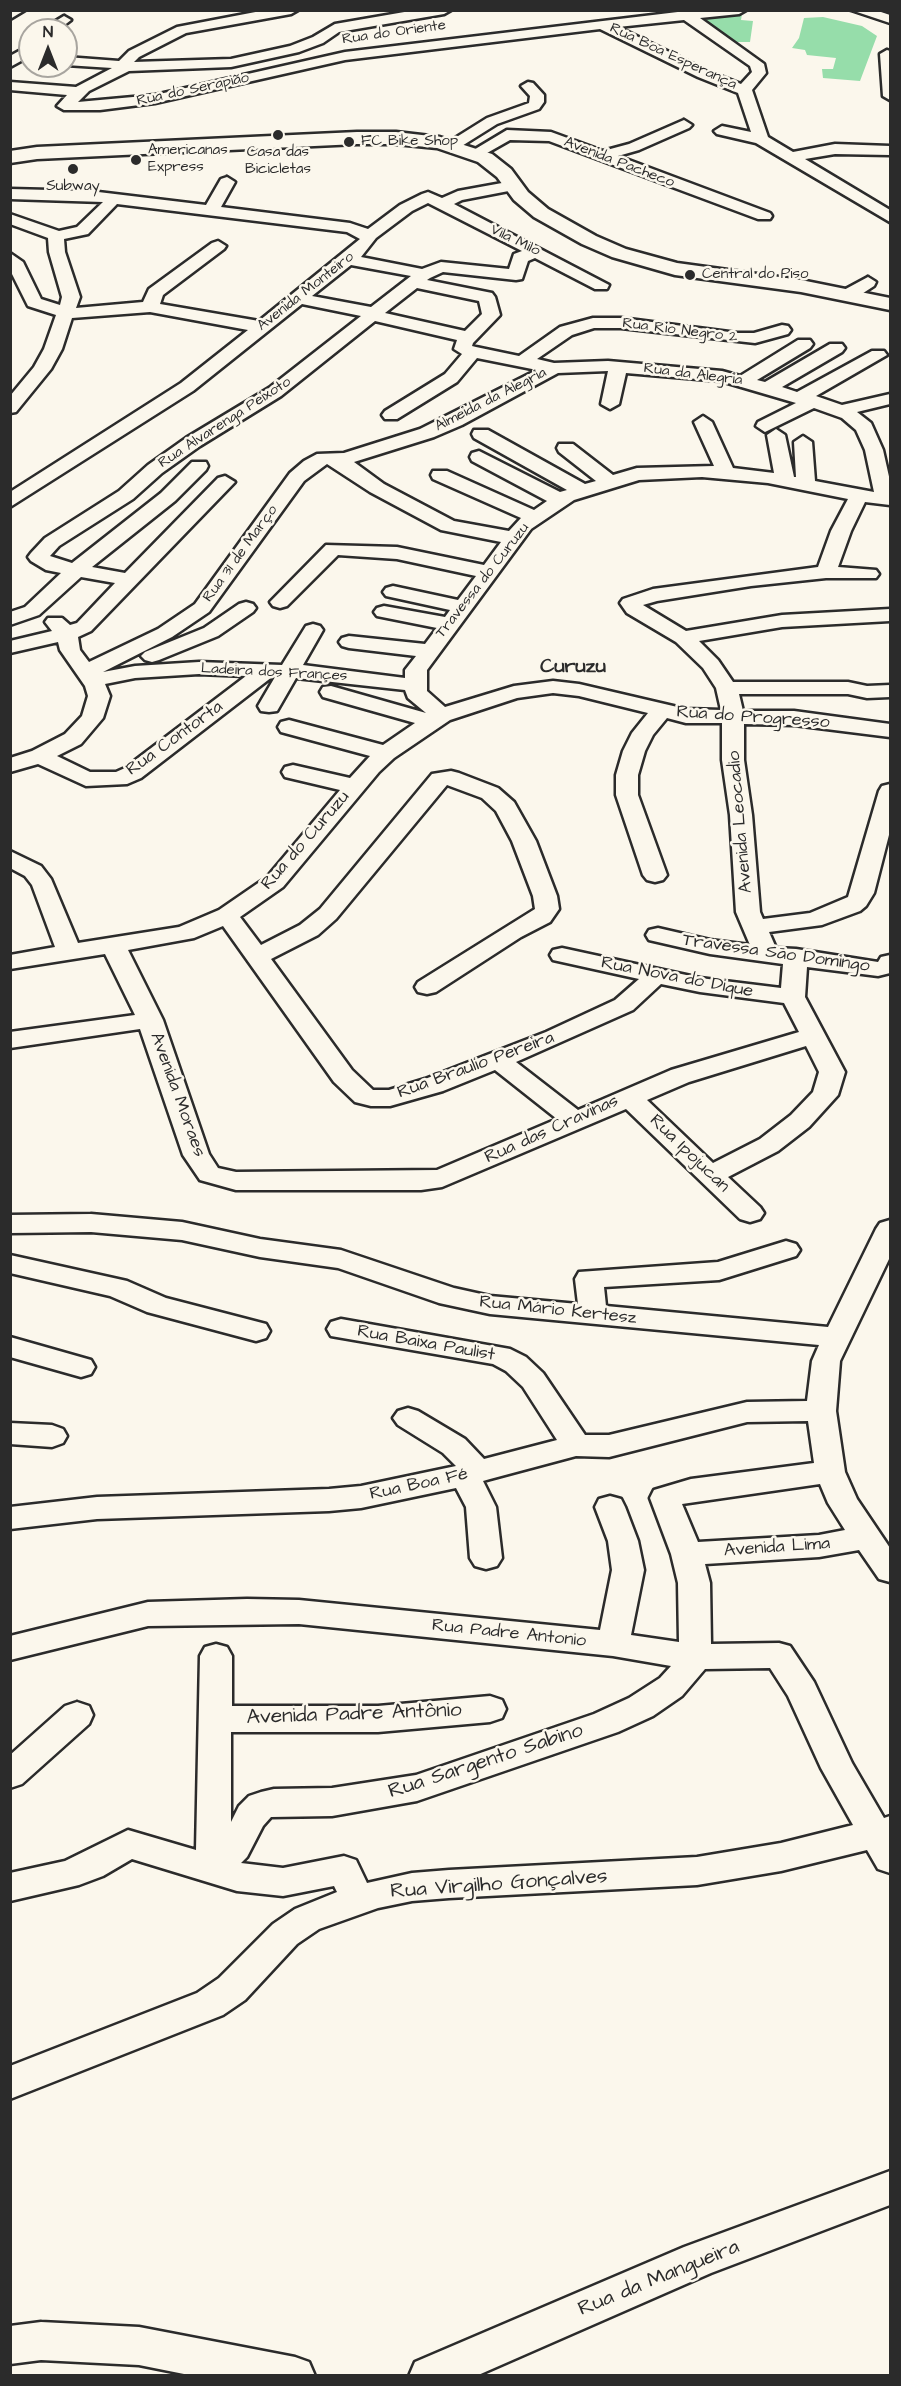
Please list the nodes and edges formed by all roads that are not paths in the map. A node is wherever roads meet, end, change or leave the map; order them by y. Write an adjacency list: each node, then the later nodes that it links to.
1 (291, 10): 12 (street)
2 (444, 10): 8 (street)
3 (739, 10): 5 (street, Rua do Oriente)
4 (858, 10): 6 (street)
5 (686, 15): 7 (street, Rua do Oriente); 15 (street, Rua Boa Esperança)
6 (891, 19)
7 (602, 24): 10 (street, Rua do Oriente); 15 (street, Rua Boa Esperança)
8 (294, 49): 10 (street); 12 (street)
9 (887, 54): 17 (street)
10 (321, 60): 16 (street, Rua do Serapião)
11 (78, 62): 12 (street)
12 (126, 67): 16 (street)
13 (10, 86): 16 (street)
14 (528, 86): 21 (street)
15 (744, 90): 20 (street, Rua Boa Esperança)
16 (79, 92)
17 (891, 96)
18 (684, 125): 26 (street)
19 (722, 131): 20 (street)
20 (761, 139): 27 (street)
21 (452, 146): 24 (main road); 25 (main road)
22 (10, 148): 24 (main road)
23 (891, 150): 27 (street)
24 (79, 151): 28 (main road)
25 (475, 154): 26 (street, Avenida Pacheco); 30 (main road)
26 (602, 156): 35 (street, Avenida Pacheco)
27 (789, 156): 36 (street)
28 (10, 157)
29 (227, 182): 34 (street)
30 (513, 186): 33 (street); 47 (main road)
31 (14, 193): 32 (street, Avenida Monteiro)
32 (113, 199): 34 (street, Avenida Monteiro); 38 (street)
33 (435, 201): 39 (street); 41 (street, Vila Milo)
34 (211, 210): 39 (street, Avenida Monteiro)
35 (764, 216)
36 (891, 217)
37 (10, 219): 38 (street)
38 (56, 236): 51 (street)
39 (367, 236): 43 (street, Avenida Monteiro)
40 (218, 246): 50 (street)
41 (536, 251): 44 (street); 46 (street, Vila Milo)
42 (10, 258): 51 (street)
43 (348, 258): 44 (street); 48 (street, Avenida Monteiro)
44 (418, 278): 52 (street, Rua Alvarenga Peixoto); 59 (street)
45 (868, 282): 47 (street)
46 (601, 285)
47 (849, 295): 49 (main road)
48 (298, 298): 52 (street, Rua da Alegria); 54 (street, Avenida Monteiro)
49 (891, 304)
50 (150, 307): 51 (street); 54 (street)
51 (65, 312): 72 (street)
52 (372, 314): 59 (street, Rua da Alegria); 96 (street, Rua Alvarenga Peixoto)
53 (624, 324): 55 (street, Rua Rio Negro 2); 60 (street); 63 (street, Rua Rio Negro 2)
54 (262, 327): 90 (street, Avenida Monteiro)
55 (652, 327): 56 (street, Rua Rio Negro 2); 66 (street)
56 (782, 330)
57 (768, 344): 67 (street)
58 (804, 344): 67 (street)
59 (471, 345): 63 (street, Rua da Alegria); 73 (street)
60 (621, 345)
61 (836, 348): 68 (street)
62 (878, 355): 70 (street)
63 (522, 362): 65 (street, Rua da Alegria)
64 (619, 367): 65 (street, Rua da Alegria); 66 (street, Rua da Alegria); 71 (street)
65 (554, 368): 78 (street, Almeida da Alegria)
66 (639, 368): 67 (street, Rua da Alegria)
67 (736, 379): 68 (street, Rua da Alegria)
68 (768, 388): 70 (street, Rua da Alegria)
69 (891, 399): 70 (street)
70 (825, 403): 83 (street); 86 (street); 89 (street, Rua da Alegria)
71 (610, 404)
72 (10, 408)
73 (391, 415)
74 (703, 422): 81 (street)
75 (482, 434): 87 (street)
76 (566, 448): 85 (street)
77 (479, 457): 91 (street)
78 (331, 459): 92 (street); 116 (street, Rua 31 de Março)
79 (199, 466): 96 (street)
80 (463, 471): 91 (street)
81 (726, 472): 83 (street, Travessa do Curuzu); 85 (street, Travessa do Curuzu)
82 (440, 475): 91 (street)
83 (785, 480): 86 (street, Travessa do Curuzu)
84 (225, 482): 100 (street)
85 (610, 482): 87 (street, Travessa do Curuzu)
86 (806, 484): 88 (street, Travessa do Curuzu)
87 (583, 491): 91 (street, Travessa do Curuzu)
88 (859, 496): 89 (street, Travessa do Curuzu); 97 (street)
89 (888, 499)
90 (10, 501)
91 (547, 509): 92 (street, Travessa do Curuzu)
92 (514, 538): 94 (street, Travessa do Curuzu)
93 (388, 552): 94 (street); 99 (street); 102 (street)
94 (500, 555): 99 (street, Travessa do Curuzu)
95 (402, 568): 99 (street)
96 (76, 570): 100 (street, Rua Alvarenga Peixoto); 106 (street)
97 (826, 572): 98 (street); 110 (street)
98 (869, 574)
99 (483, 579): 103 (street, Travessa do Curuzu)
100 (130, 580): 109 (street)
101 (393, 592): 103 (street)
102 (280, 602)
103 (462, 607): 113 (street, Travessa do Curuzu)
104 (246, 608): 116 (street)
105 (891, 615): 110 (street)
106 (16, 616): 109 (street)
107 (386, 621): 113 (street)
108 (313, 630): 115 (street)
109 (68, 634): 112 (street); 116 (street)
110 (683, 638): 117 (street)
111 (349, 642): 113 (street)
112 (10, 646)
113 (430, 653): 114 (street); 115 (street, Ladeira dos Françes); 123 (street)
114 (384, 662)
115 (279, 670): 116 (street, Ladeira dos Françes); 120 (street); 127 (street, Rua Contorta)
116 (89, 676): 127 (street)
117 (727, 688): 118 (street); 122 (street, Avenida Leocadio)
118 (891, 691)
119 (331, 692): 123 (street)
120 (269, 706)
121 (661, 712): 122 (street, Rua do Progresso); 123 (street, Rua do Progresso); 133 (street)
122 (733, 716): 125 (street, Rua do Progresso); 135 (street, Avenida Leocadio)
123 (437, 718): 126 (street, Rua do Curuzu)
124 (289, 727): 126 (street)
125 (891, 730)
126 (386, 753): 130 (street, Rua do Curuzu)
127 (40, 756): 128 (street)
128 (10, 765)
129 (293, 772): 130 (street)
130 (354, 786): 134 (street, Rua do Curuzu)
131 (891, 791): 135 (street)
132 (10, 858): 139 (street)
133 (655, 875)
134 (227, 915): 137 (street, Rua do Curuzu); 141 (street, Rua Braulio Pereira)
135 (753, 927): 138 (street, Avenida Leocadio)
136 (658, 935): 138 (street, Travessa Sāo Domingo)
137 (114, 947): 139 (street, Rua do Curuzu); 148 (street, Avenida Moraes)
138 (766, 953): 142 (street, Travessa Sāo Domingo)
139 (70, 954): 143 (street, Rua do Curuzu)
140 (562, 955): 145 (street, Rua Nova do Dique)
141 (258, 956): 146 (street); 151 (street, Rua Braulio Pereira)
142 (796, 956): 144 (street, Travessa Sāo Domingo); 147 (street)
143 (10, 962)
144 (891, 962)
145 (654, 975): 147 (street, Rua Nova do Dique); 151 (street, Rua Braulio Pereira)
146 (427, 987)
147 (793, 997): 149 (street)
148 (150, 1020): 150 (street); 155 (street, Avenida Moraes)
149 (814, 1036): 152 (street, Rua das Cravinas); 154 (street)
150 (10, 1040)
151 (499, 1061): 153 (street)
152 (628, 1096): 153 (street, Rua das Cravinas); 154 (street, Rua Ipojucan)
153 (576, 1121): 155 (street, Rua das Cravinas)
154 (711, 1175): 156 (street, Rua Ipojucan)
155 (283, 1181)
156 (750, 1212)
157 (10, 1224): 161 (street, Rua Mário Kertesz)
158 (891, 1229): 164 (street)
159 (786, 1250): 161 (street)
160 (10, 1264): 163 (street)
161 (593, 1316): 164 (street, Rua Mário Kertesz)
162 (341, 1329): 171 (street, Rua Baixa Paulist)
163 (256, 1331)
164 (836, 1337): 167 (street)
165 (10, 1347): 166 (street)
166 (81, 1367)
167 (821, 1411): 171 (street, Rua Boa Fé); 172 (street)
168 (408, 1418): 173 (street)
169 (10, 1433): 170 (street)
170 (52, 1436)
171 (576, 1445): 173 (street, Rua Boa Fé)
172 (830, 1472): 176 (street); 177 (street)
173 (472, 1474): 175 (street, Rua Boa Fé); 178 (street)
174 (610, 1507): 180 (street)
175 (10, 1518)
176 (866, 1538): 177 (street, Avenida Lima); 179 (street)
177 (687, 1554): 183 (street)
178 (486, 1558)
179 (891, 1572)
180 (613, 1644): 181 (street, Rua Padre Antonio); 183 (street, Rua Padre Antonio)
181 (10, 1648)
182 (216, 1656): 186 (street)
183 (695, 1657): 188 (street, Rua Padre Antonio); 189 (street, Rua Sargento Sabino)
184 (490, 1709): 186 (street, Avenida Padre Antônio)
185 (77, 1715): 187 (street)
186 (217, 1719): 189 (street)
187 (10, 1775)
188 (886, 1841): 191 (street, Rua Virgilho Gonçalves)
189 (213, 1869): 190 (street); 191 (street)
190 (10, 1887)
191 (358, 1900): 192 (street, Rua Virgilho Gonçalves)
192 (10, 2083)
193 (891, 2188): 196 (street, Rua da Mangueira)
194 (10, 2345): 195 (street)
195 (295, 2376)
196 (429, 2376)

